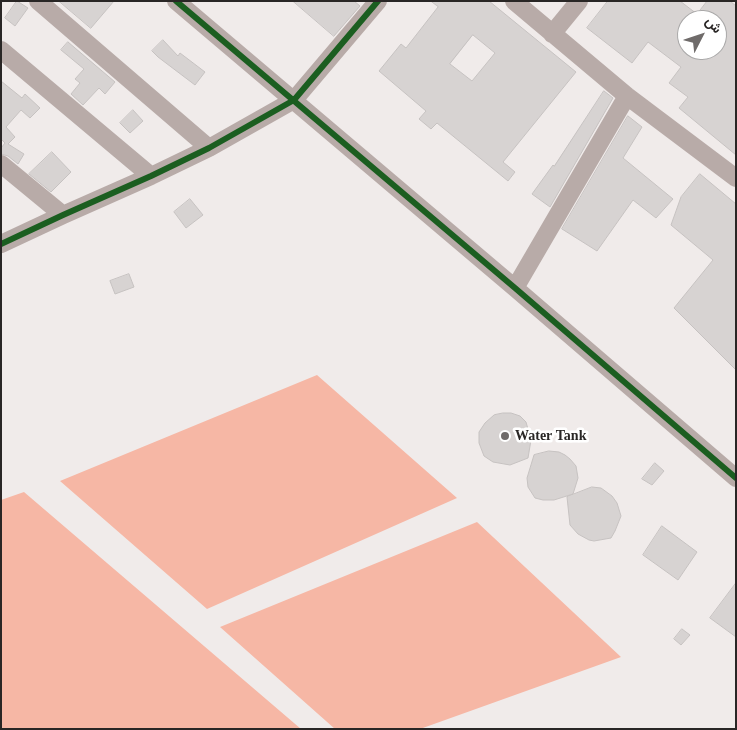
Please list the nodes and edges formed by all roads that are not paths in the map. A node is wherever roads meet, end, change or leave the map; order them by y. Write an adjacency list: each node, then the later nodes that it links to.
1 (38, 1): 10 (street)
2 (176, 1): 9 (street)
3 (378, 1): 9 (street)
4 (514, 1): 6 (street)
5 (579, 1): 6 (street)
6 (552, 34): 8 (street)
7 (1, 50): 12 (street)
8 (626, 96): 13 (street); 16 (street)
9 (294, 100): 10 (street); 16 (street)
10 (209, 148): 12 (street)
11 (1, 164): 14 (street)
12 (151, 176): 14 (street)
13 (736, 178)
14 (63, 215): 15 (street)
15 (1, 244)
16 (515, 288): 17 (street)
17 (736, 478)

